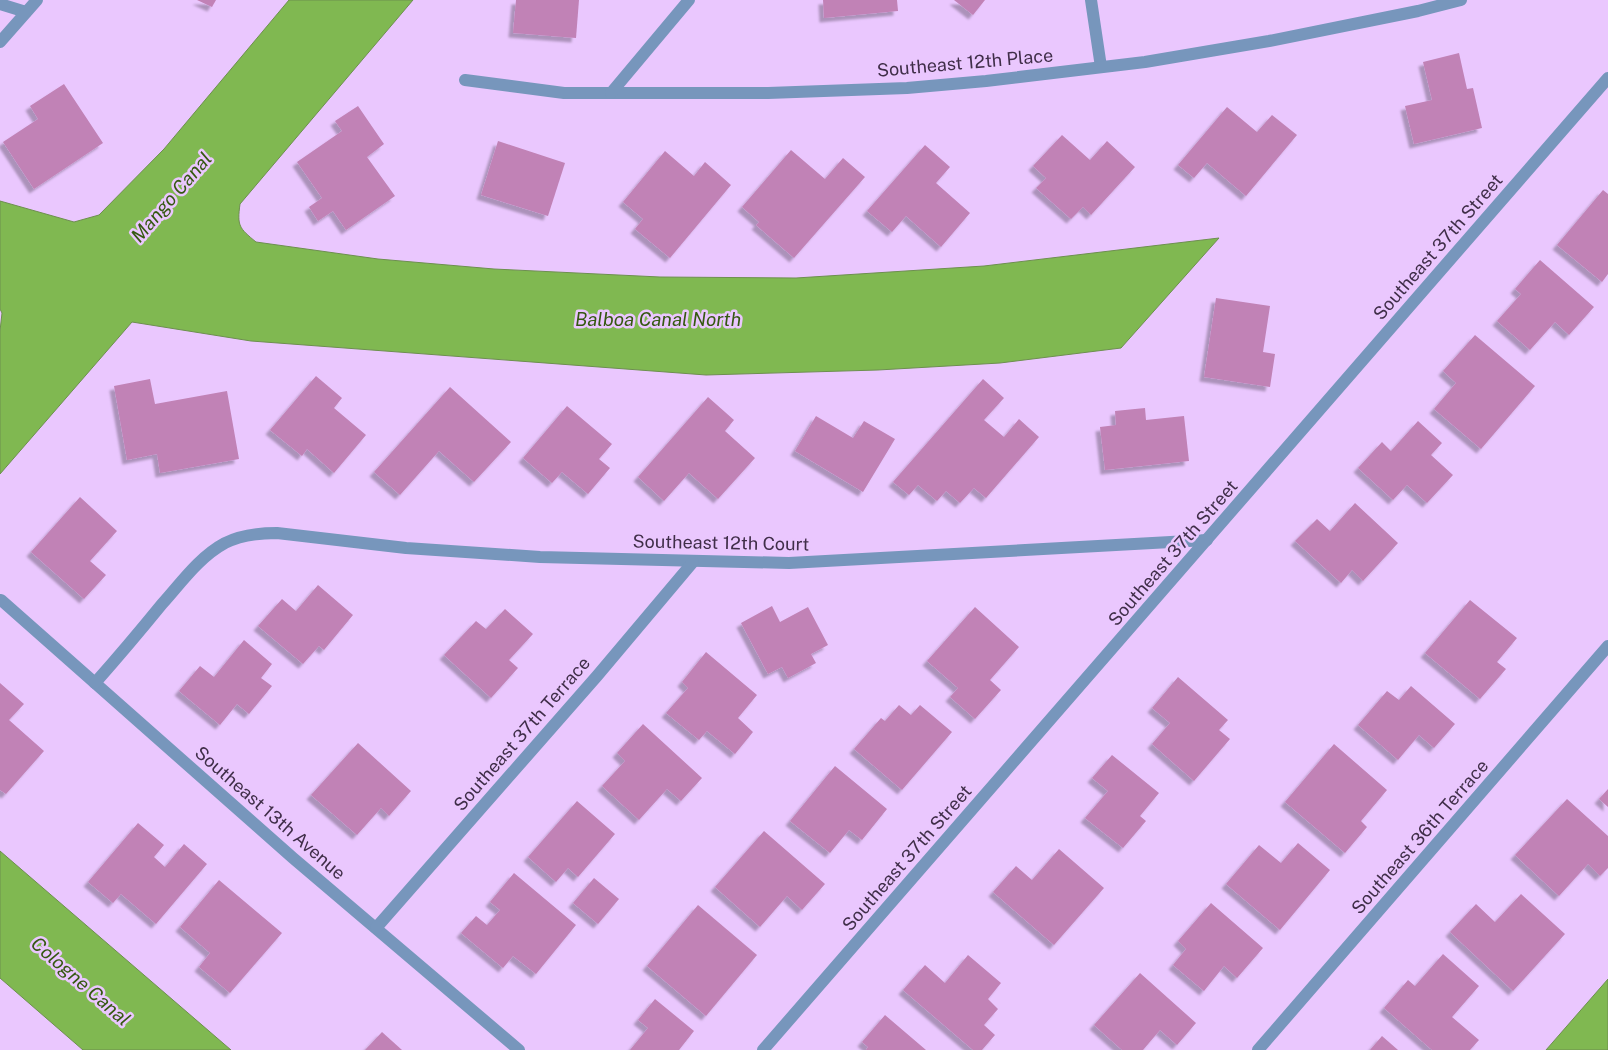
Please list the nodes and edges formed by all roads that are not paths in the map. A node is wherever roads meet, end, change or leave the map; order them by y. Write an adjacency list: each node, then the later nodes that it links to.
1 (37, 0): 6 (street)
2 (689, 0): 11 (street)
3 (1091, 0): 8 (street)
4 (1461, 0): 8 (street, Southeast 12th Place)
5 (0, 4): 6 (street)
6 (26, 12): 7 (street)
7 (0, 42)
8 (1101, 67): 11 (street, Southeast 12th Place)
9 (1608, 78): 12 (street, Southeast 37th Street)
10 (465, 80): 11 (street, Southeast 12th Place)
11 (611, 93)
12 (1207, 540): 13 (street, Southeast 12th Court); 19 (street, Southeast 37th Street)
13 (693, 562): 16 (street, Southeast 12th Court); 17 (street, Southeast 37th Terrace)
14 (1, 600): 16 (street, Southeast 13th Avenue)
15 (1608, 646): 20 (street, Southeast 36th Terrace)
16 (95, 683): 17 (street, Southeast 13th Avenue)
17 (376, 928): 18 (street, Southeast 13th Avenue)
18 (519, 1050)
19 (763, 1050)
20 (1258, 1050)

